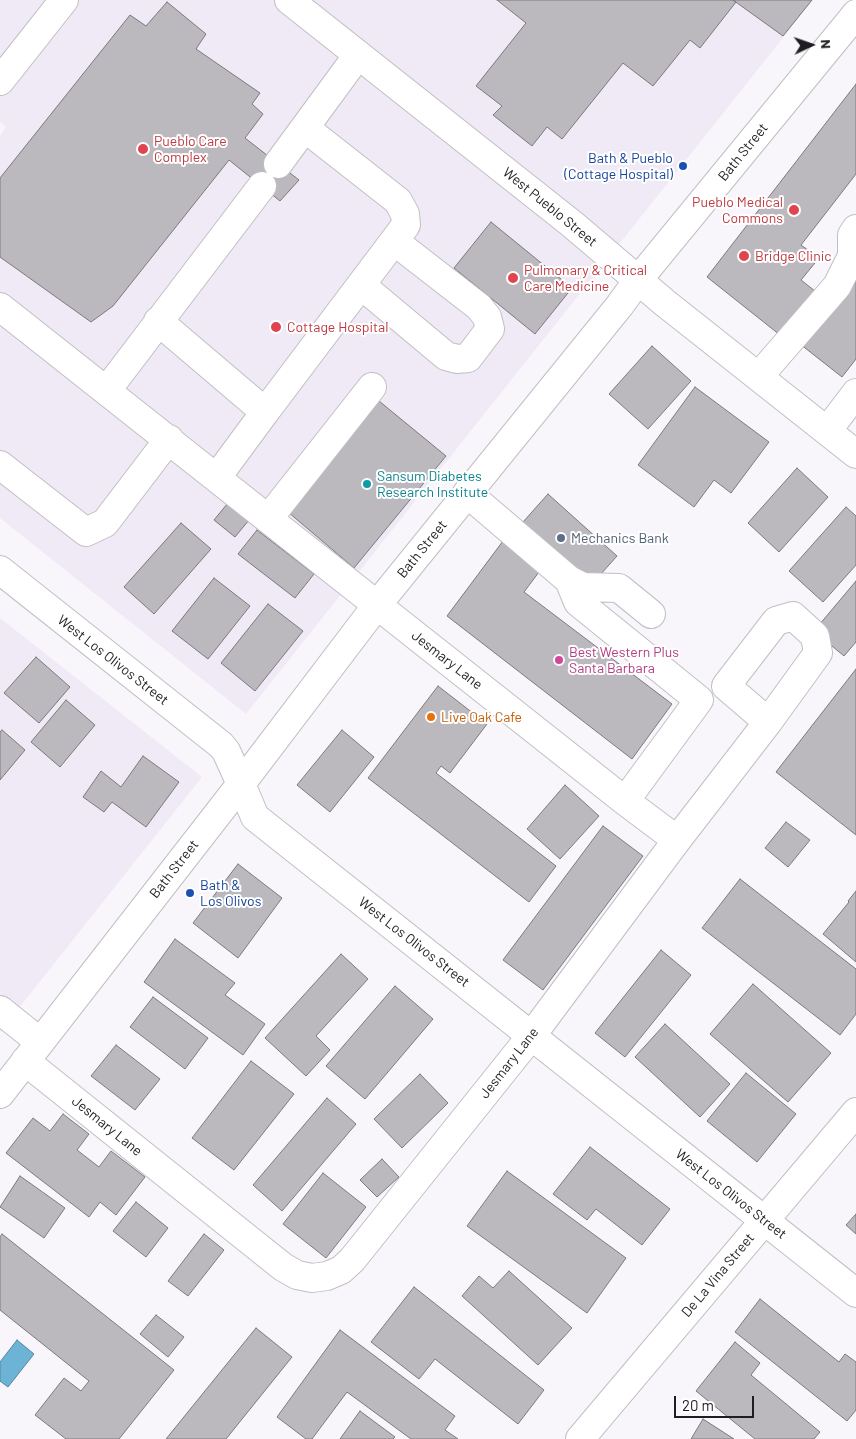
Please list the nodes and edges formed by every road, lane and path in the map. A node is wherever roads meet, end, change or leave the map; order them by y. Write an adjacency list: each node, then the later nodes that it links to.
1 (64, 0): 5 (street)
2 (289, 0): 4 (street, West Pueblo Street)
3 (856, 14): 11 (street, Bath Street)
4 (358, 55): 6 (street); 11 (street, West Pueblo Street)
5 (0, 81)
6 (305, 128): 7 (street); 10 (street)
7 (278, 164)
8 (262, 186): 14 (street)
9 (856, 229): 15 (street)
10 (394, 241): 12 (street); 12 (street)
11 (638, 280): 15 (street, West Pueblo Street); 25 (street, Bath Street)
12 (361, 285): 19 (street)
13 (0, 306): 17 (street, Jesmary Lane)
14 (158, 321): 17 (street); 19 (street)
15 (759, 376): 20 (street, West Pueblo Street)
16 (372, 387): 26 (street)
17 (106, 390): 21 (street, Jesmary Lane)
18 (856, 393): 20 (street)
19 (265, 412): 24 (street)
20 (827, 430): 22 (street, West Pueblo Street)
21 (168, 439): 23 (street); 24 (street, Jesmary Lane)
22 (856, 454)
23 (0, 465)
24 (217, 477): 26 (street, Jesmary Lane)
25 (467, 494): 28 (street); 29 (street, Bath Street)
26 (268, 519): 29 (street, Jesmary Lane)
27 (0, 570): 32 (street, West Los Olivos Street)
28 (569, 580): 30 (street); 33 (street)
29 (377, 605): 32 (street, Bath Street); 33 (street, Jesmary Lane)
30 (651, 614)
31 (768, 722): 34 (street)
32 (241, 784): 36 (street, West Los Olivos Street); 37 (street, Bath Street)
33 (625, 801): 34 (street, Jesmary Lane)
34 (676, 840): 36 (street, Jesmary Lane)
35 (0, 1010): 37 (street, Jesmary Lane)
36 (532, 1035): 37 (street, Jesmary Lane); 40 (street, West Los Olivos Street)
37 (33, 1052): 38 (street, Bath Street)
38 (0, 1094)
39 (856, 1112): 40 (street, De La Vina Street)
40 (764, 1221): 41 (street, West Los Olivos Street); 42 (street, De La Vina Street)
41 (856, 1293)
42 (580, 1439)

